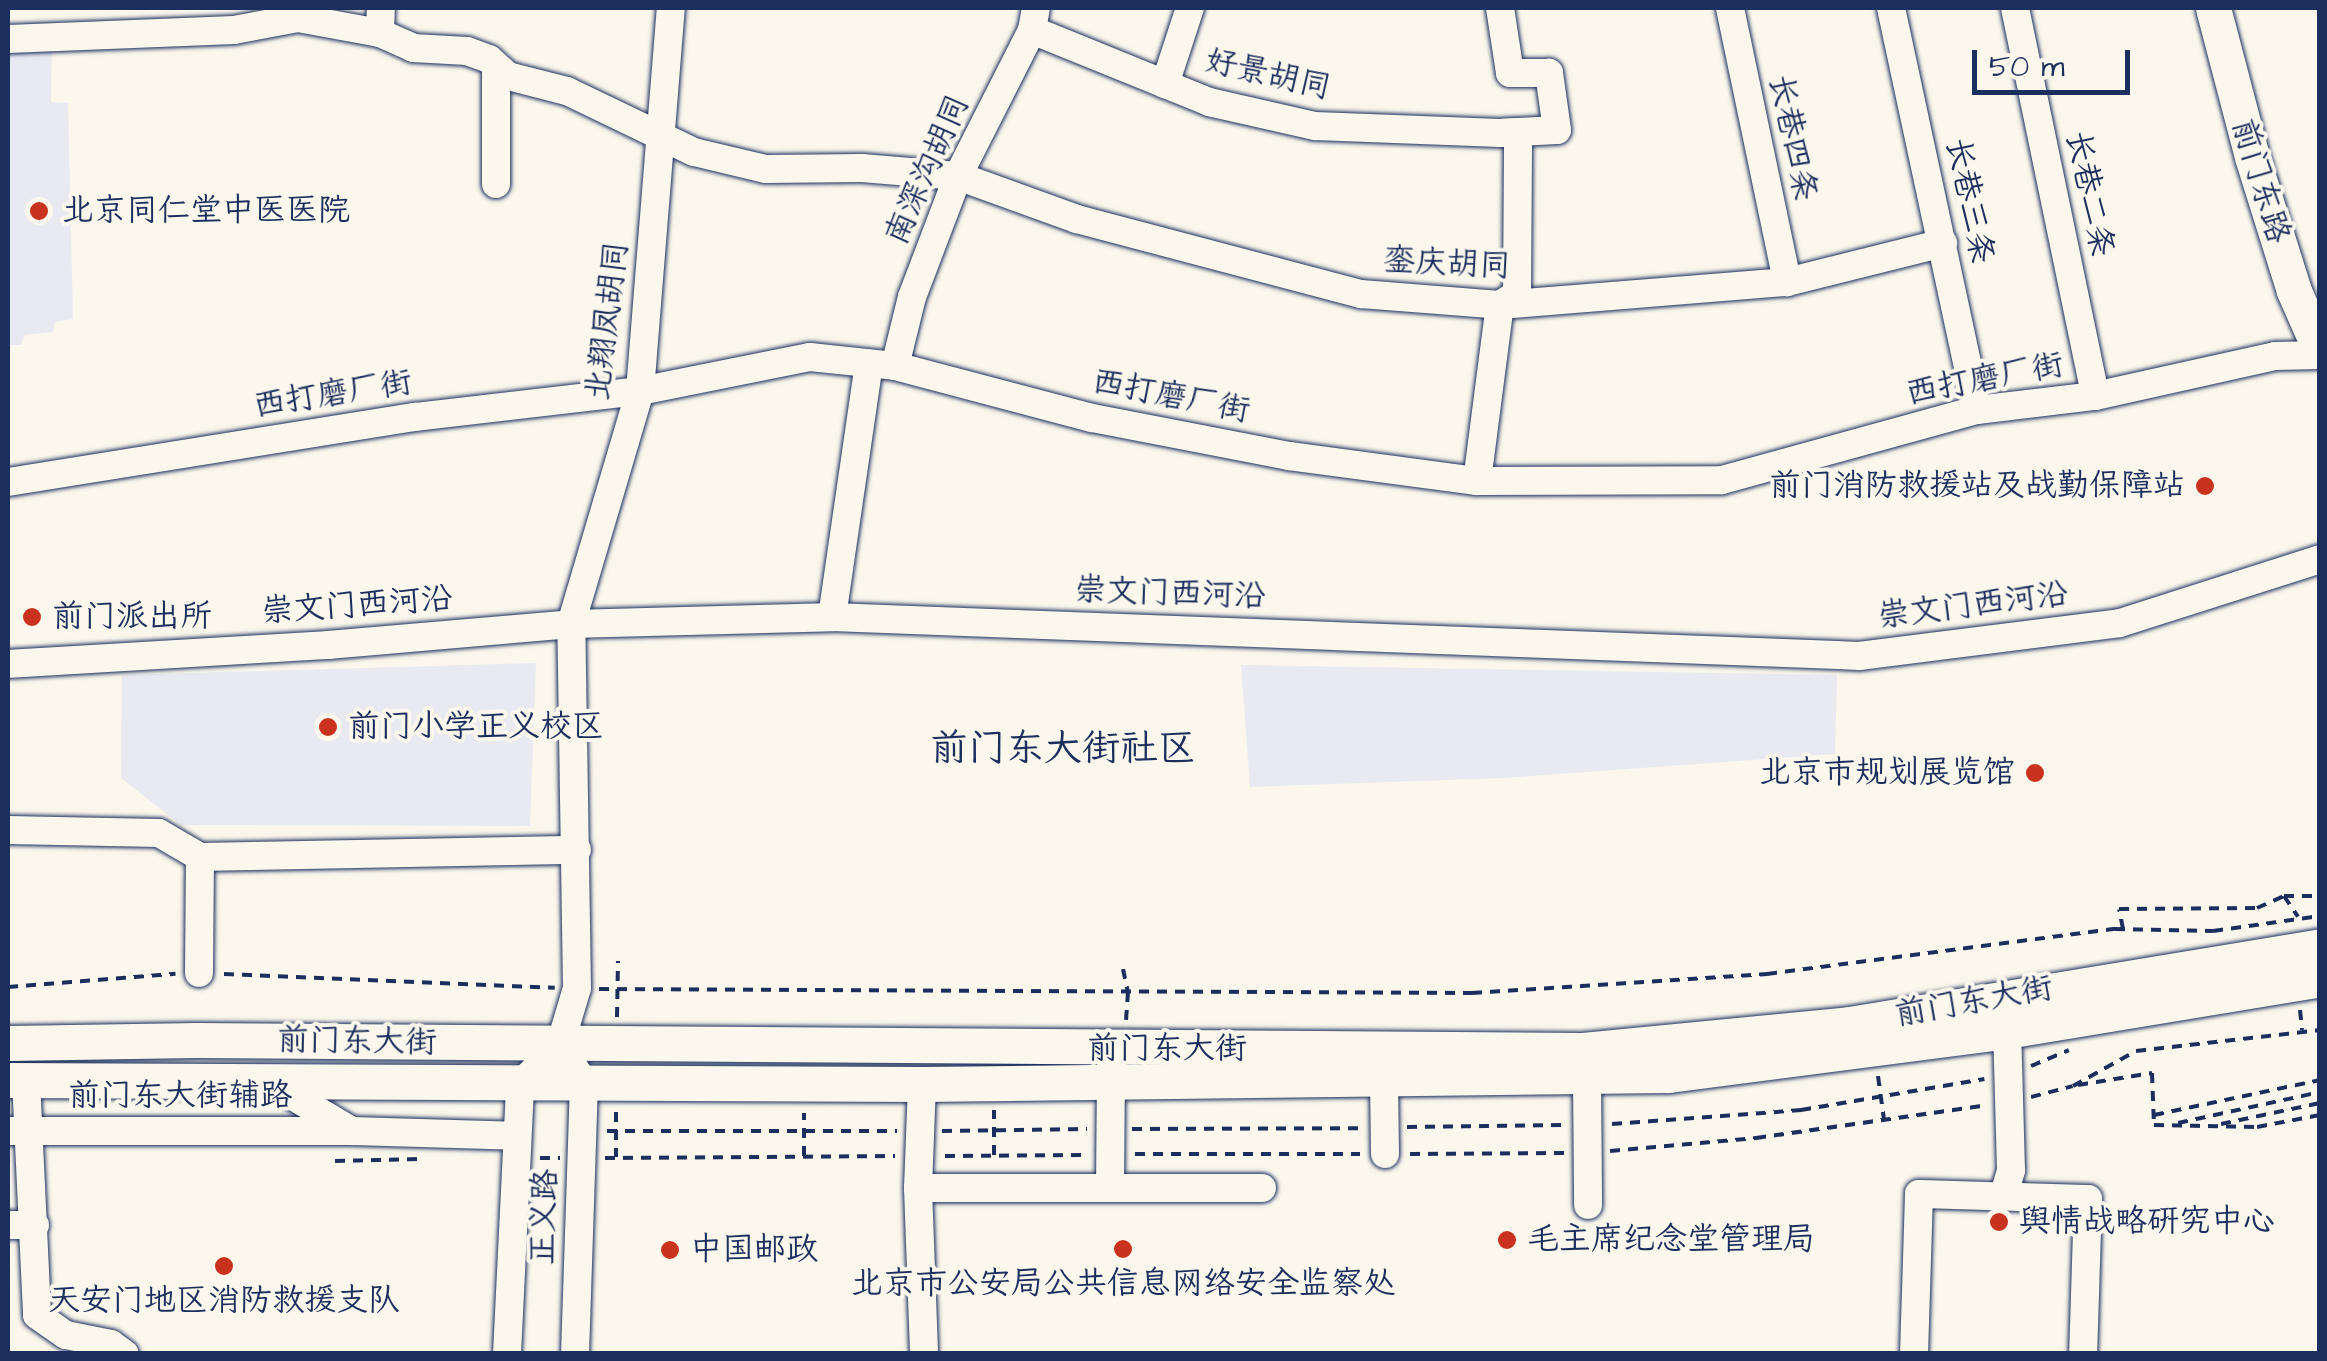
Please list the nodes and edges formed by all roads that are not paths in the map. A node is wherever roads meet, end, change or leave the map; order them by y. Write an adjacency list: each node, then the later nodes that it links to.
1 (671, 8): 14 (street, 北翔凤胡同)
2 (1190, 8): 12 (street)
3 (1500, 8): 13 (street, 好景胡同)
4 (1730, 8): 18 (street, 长巷四条)
5 (1891, 8): 17 (street, 长巷三条)
6 (2014, 8): 23 (street, 长巷二条)
7 (2213, 8): 20 (main road, 前门东路)
8 (1034, 19): 12 (street, 好景胡同); 15 (street, 南深沟胡同)
9 (380, 20): 10 (street); 11 (street)
10 (8, 39)
11 (496, 67): 14 (street); 16 (street)
12 (1165, 84): 13 (street, 好景胡同)
13 (1500, 133): 19 (street)
14 (663, 139): 15 (street); 22 (street, 北翔凤胡同)
15 (958, 176): 19 (street, 銮庆胡同); 21 (street, 南深沟胡同)
16 (496, 184)
17 (1943, 243): 18 (street, 銮庆胡同); 24 (street, 长巷三条)
18 (1786, 282): 19 (street, 銮庆胡同)
19 (1500, 305): 25 (street)
20 (2320, 352): 23 (street, 西打磨厂街)
21 (882, 365): 22 (street, 西打磨厂街); 25 (street, 西打磨厂街); 28 (street, 南深沟胡同)
22 (640, 391): 26 (street, 西打磨厂街); 29 (street, 北翔凤胡同)
23 (2096, 396): 24 (street, 西打磨厂街)
24 (1977, 410): 25 (street, 西打磨厂街)
25 (1477, 481)
26 (8, 482)
27 (2320, 558): 28 (street, 崇文门西河沿)
28 (832, 618): 29 (street, 崇文门西河沿)
29 (571, 624): 30 (street, 崇文门西河沿); 32 (street, 北翔凤胡同)
30 (8, 664)
31 (8, 830): 33 (street)
32 (577, 850): 33 (street); 39 (street, 北翔凤胡同)
33 (200, 856): 35 (street)
34 (2310, 932): 40 (main road, 前门东大街)
35 (199, 972)
36 (2310, 993): 37 (main road, 前门东大街)
37 (2007, 1032): 41 (main road, 前门东大街); 55 (street)
38 (8, 1043): 39 (main road, 前门东大街)
39 (560, 1045): 40 (main road, 前门东大街); 45 (street); 46 (street)
40 (1111, 1066): 43 (main road, 前门东大街); 47 (main road, 前门东大街); 52 (street)
41 (1587, 1078): 43 (main road, 前门东大街); 56 (street)
42 (17, 1080): 44 (main road, 前门东大街); 48 (street)
43 (1384, 1080): 51 (street)
44 (270, 1082): 46 (main road, 前门东大街); 49 (street, 前门东大街辅路)
45 (584, 1083): 46 (main road, 前门东大街); 47 (main road, 前门东大街); 61 (street, 正义路)
46 (520, 1084): 50 (street, 正义路)
47 (922, 1084): 53 (street)
48 (18, 1131): 49 (street, 前门东大街辅路); 57 (street)
49 (352, 1131): 50 (street, 前门东大街辅路)
50 (517, 1136): 60 (street, 正义路)
51 (1384, 1154)
52 (1110, 1186): 53 (street); 54 (street)
53 (918, 1188): 62 (street)
54 (1262, 1188)
55 (2004, 1197): 63 (street); 64 (street)
56 (1588, 1205)
57 (21, 1225): 58 (street)
58 (66, 1344): 59 (street)
59 (126, 1354)
60 (507, 1354)
61 (576, 1354)
62 (924, 1354)
63 (1914, 1354)
64 (2083, 1354)

